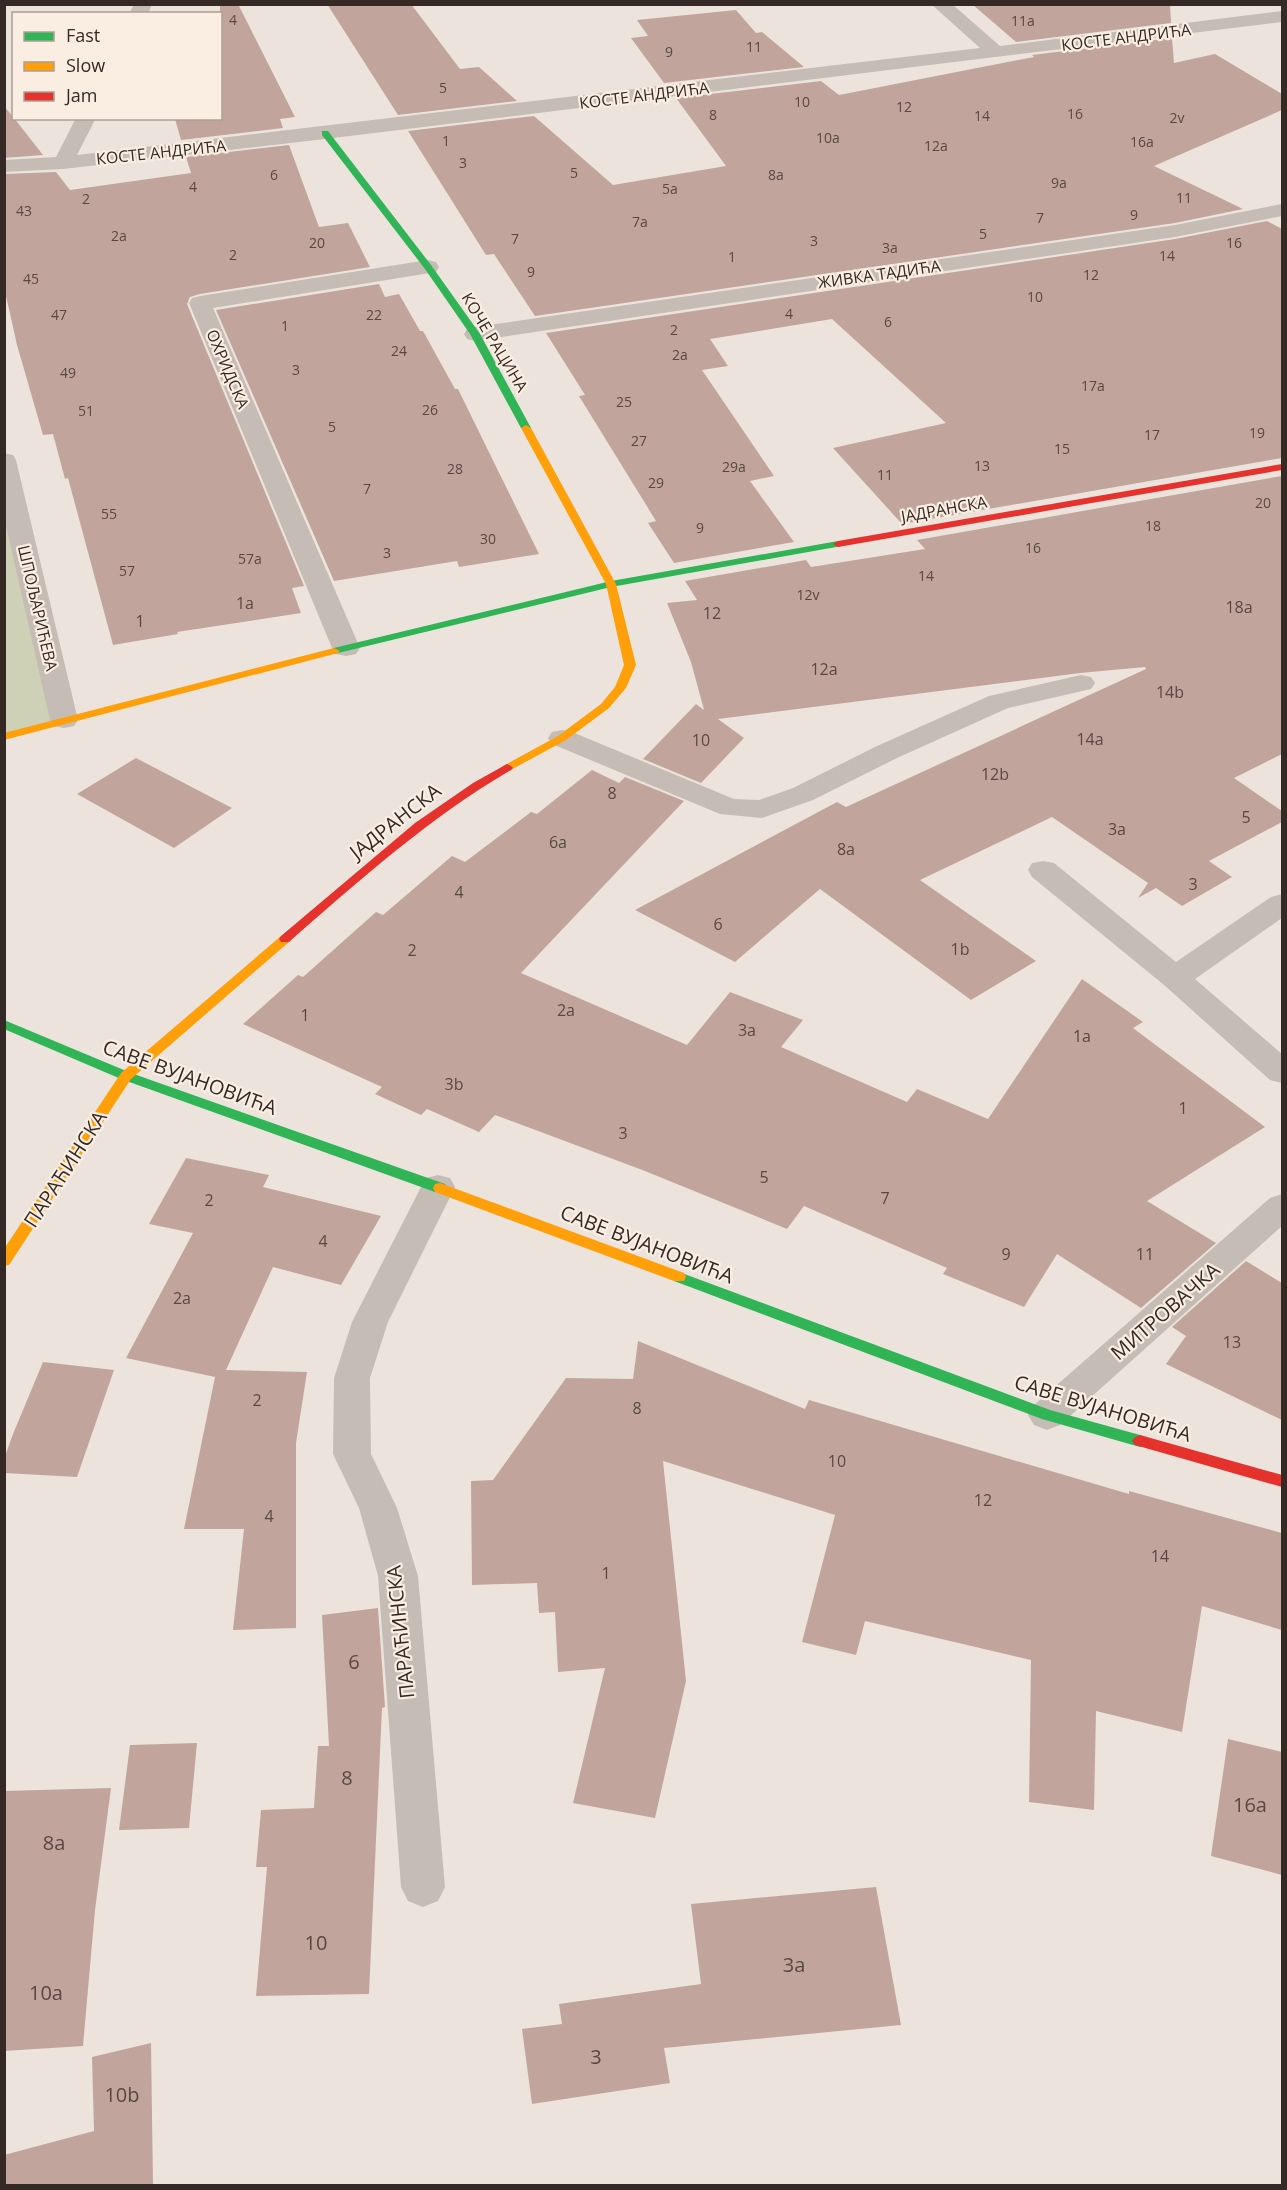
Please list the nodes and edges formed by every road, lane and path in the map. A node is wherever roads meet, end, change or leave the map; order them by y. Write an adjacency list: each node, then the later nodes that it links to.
1 (940, 4): 3 (street)
2 (1282, 17): 3 (street, КОСТЕ АНДРИЋА)
3 (997, 53): 5 (street, КОСТЕ АНДРИЋА)
4 (85, 120): 6 (street)
5 (325, 134): 6 (street, КОСТЕ АНДРИЋА); 9 (street, КОЧЕ РАЦИНА)
6 (63, 163): 7 (street, КОСТЕ АНДРИЋА)
7 (4, 166)
8 (1282, 210): 10 (street, ЖИВКА ТАДИЋА)
9 (428, 267): 10 (street, КОЧЕ РАЦИНА); 14 (street, ОХРИДСКА)
10 (475, 334): 13 (street, КОЧЕ РАЦИНА)
11 (4, 460): 16 (street, ШПОЉАРИЋЕВА)
12 (1282, 467): 13 (street, ЈАДРАНСКА)
13 (611, 584): 14 (street, ЈАДРАНСКА); 18 (street, ЈАДРАНСКА)
14 (346, 648): 16 (street, ЈАДРАНСКА)
15 (1081, 683): 18 (street)
16 (64, 720): 17 (street, ЈАДРАНСКА)
17 (4, 737)
18 (562, 738): 24 (street, ЈАДРАНСКА)
19 (1043, 870): 21 (street)
20 (1282, 904): 21 (street)
21 (1175, 978): 23 (street)
22 (4, 1024): 24 (street, САВЕ ВУЈАНОВИЋА)
23 (1282, 1072)
24 (126, 1077): 25 (street, САВЕ ВУЈАНОВИЋА); 27 (street, ПАРАЋИНСКА)
25 (438, 1187): 28 (street, САВЕ ВУЈАНОВИЋА); 30 (street, ПАРАЋИНСКА)
26 (1282, 1207): 28 (street, МИТРОВАЧКА)
27 (4, 1261)
28 (1047, 1415): 29 (street, САВЕ ВУЈАНОВИЋА)
29 (1282, 1481)
30 (423, 1887)

